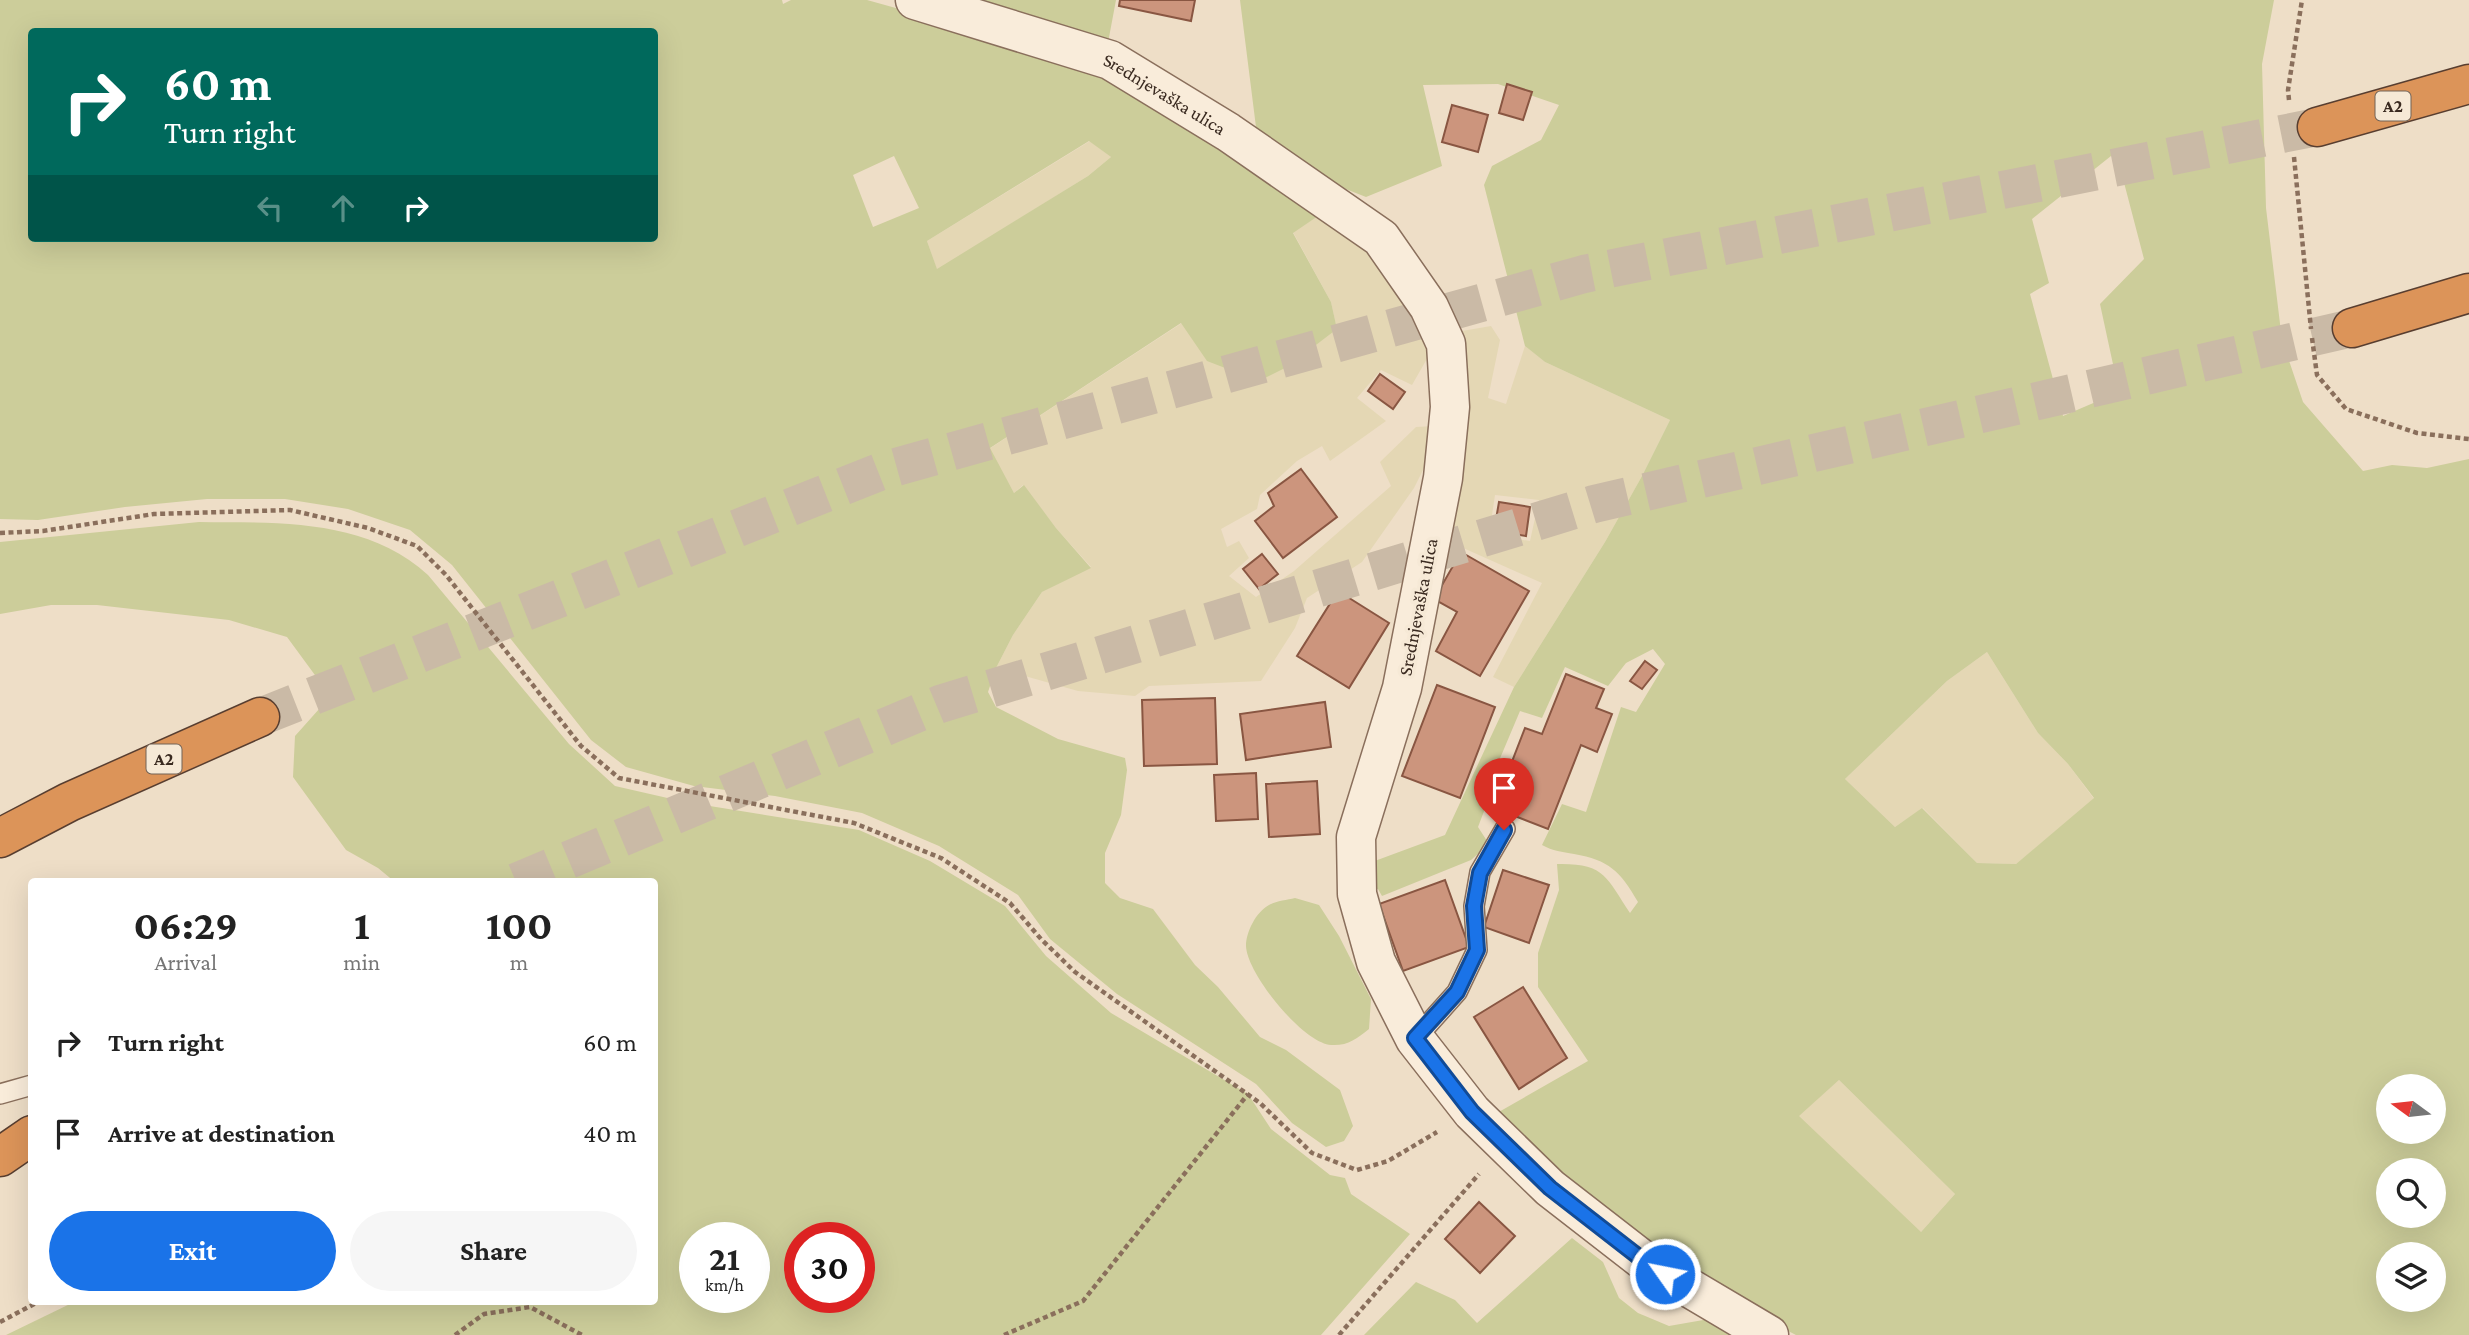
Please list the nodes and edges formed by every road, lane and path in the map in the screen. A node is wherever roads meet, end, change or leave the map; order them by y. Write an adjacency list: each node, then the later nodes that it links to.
1 (915, 0): 12 (street, Srednjevaška ulica)
2 (2302, 0): 4 (path)
3 (2469, 84): 4 (highway, A2)
4 (2300, 125): 7 (path)
5 (2469, 293): 6 (highway)
6 (2352, 328)
7 (2469, 439)
8 (0, 533): 15 (path)
9 (260, 717): 11 (highway, A2)
10 (1504, 830): 12 (lane)
11 (0, 838)
12 (1415, 1038): 16 (street, Srednjevaška ulica)
13 (28, 1085): 14 (lane)
14 (0, 1094)
15 (1248, 1094): 16 (path); 24 (path)
16 (1472, 1112): 18 (street, Srednjevaška ulica)
17 (28, 1138): 19 (highway)
18 (1505, 1144): 25 (path); 26 (street, Srednjevaška ulica)
19 (0, 1157)
20 (32, 1305): 21 (path)
21 (0, 1322)
22 (455, 1335): 23 (path)
23 (582, 1335)
24 (1004, 1335)
25 (1339, 1335)
26 (1769, 1335)

